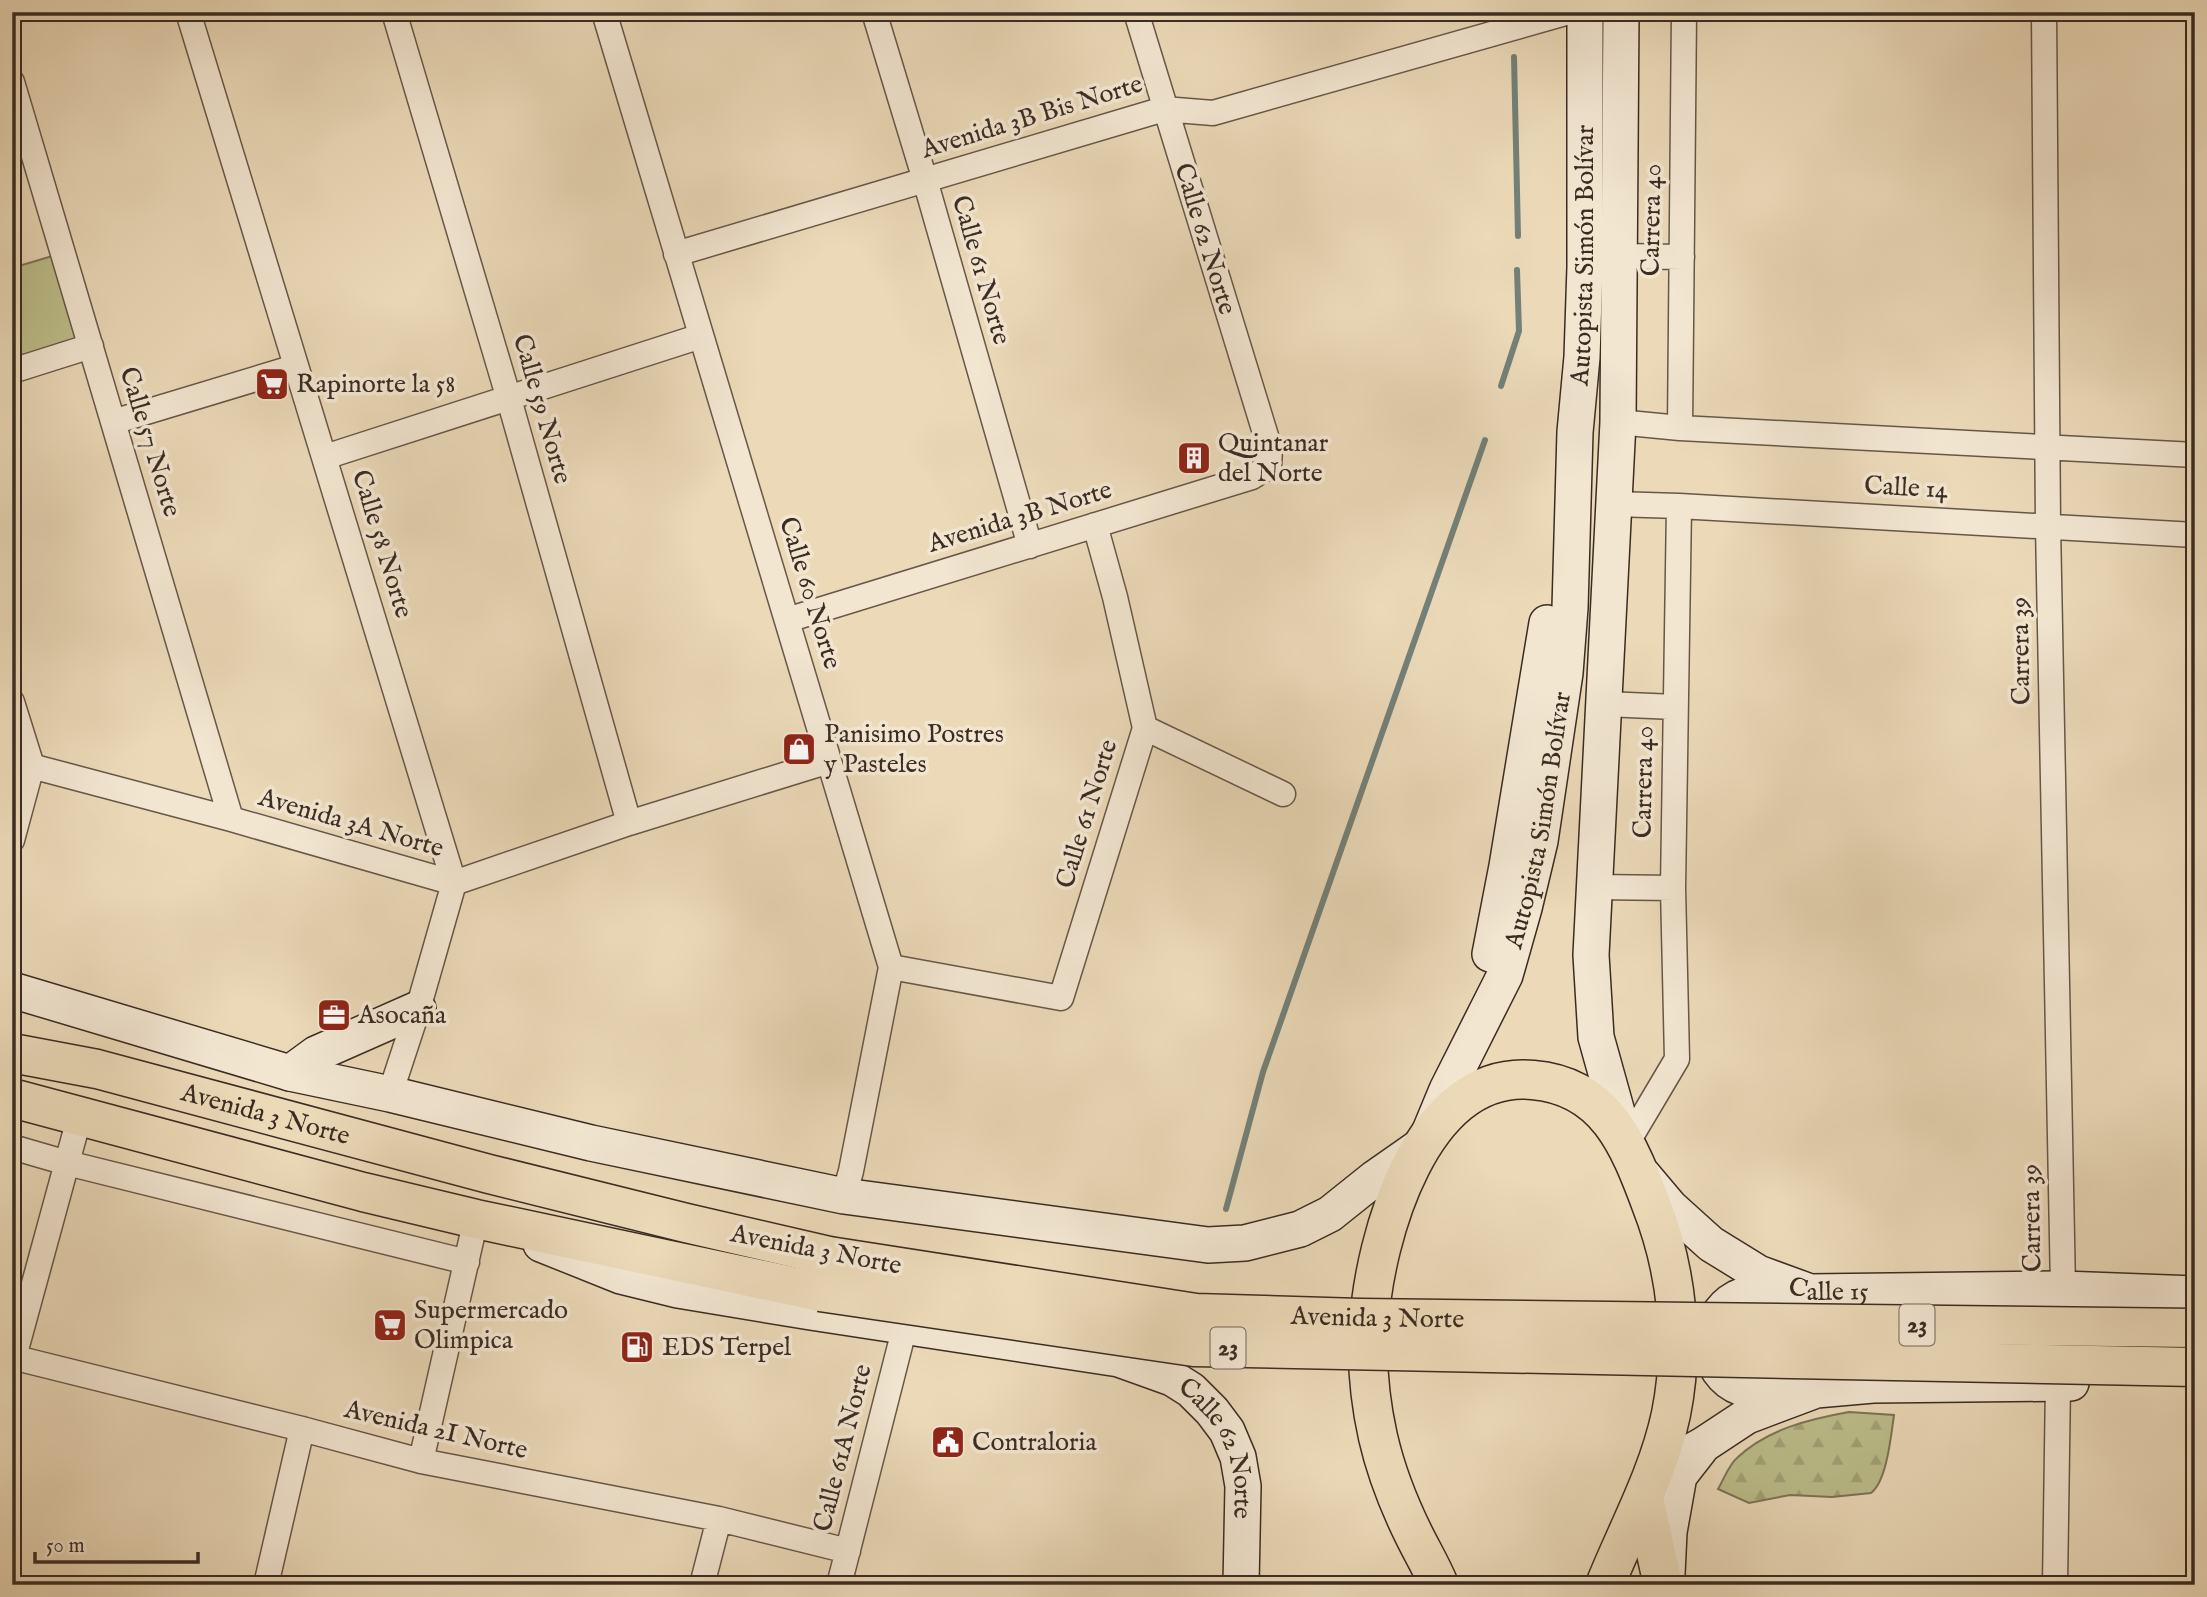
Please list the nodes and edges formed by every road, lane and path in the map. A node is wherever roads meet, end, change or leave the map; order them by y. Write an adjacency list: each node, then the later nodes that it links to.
1 (188, 12): 19 (street, Calle 58 Norte)
2 (394, 12): 21 (street, Calle 59 Norte)
3 (604, 12): 14 (street, Calle 60 Norte)
4 (874, 12): 13 (street, Calle 61 Norte)
5 (1136, 12): 12 (street, Calle 62 Norte)
6 (1569, 12): 12 (street, Avenida 3B Bis Norte)
7 (1585, 12): 57 (street, Autopista Simón Bolívar)
8 (1621, 12): 15 (street, Autopista Simón Bolívar)
9 (1684, 12): 16 (street, Carrera 40)
10 (2044, 12): 25 (street, Carrera 39)
11 (12, 82): 18 (street, Calle 57 Norte)
12 (1164, 109): 13 (street, Avenida 3B Bis Norte); 28 (street, Calle 62 Norte)
13 (925, 180): 14 (street, Avenida 3B Bis Norte); 34 (street, Calle 61 Norte)
14 (677, 254): 17 (street, Calle 60 Norte)
15 (1619, 256): 16 (street); 23 (street, Autopista Simón Bolívar)
16 (1682, 257): 24 (street, Carrera 40)
17 (701, 336): 21 (street); 35 (street, Calle 60 Norte)
18 (91, 346): 20 (street); 22 (street, Calle 57 Norte)
19 (295, 368): 22 (street); 27 (street, Calle 58 Norte)
20 (12, 371)
21 (509, 399): 27 (street); 44 (street, Calle 59 Norte)
22 (113, 422): 43 (street, Calle 57 Norte)
23 (1618, 422): 24 (street, Calle 14); 29 (street, Autopista Simón Bolívar)
24 (1680, 428): 25 (street, Calle 14)
25 (2048, 448): 26 (street, Calle 14); 32 (street, Carrera 39)
26 (2195, 455)
27 (325, 457): 46 (street, Calle 58 Norte)
28 (1269, 466): 31 (street, Avenida 3B Norte)
29 (1614, 504): 30 (street, Calle 14); 37 (street, Autopista Simón Bolívar)
30 (1679, 506): 32 (street, Calle 14); 38 (street, Carrera 40)
31 (1095, 525): 34 (street, Avenida 3B Norte); 39 (street, Calle 61 Norte)
32 (2048, 526): 33 (street, Calle 14); 65 (street, Carrera 39)
33 (2195, 535)
34 (1030, 546): 35 (street, Avenida 3B Norte)
35 (787, 620): 40 (street, Calle 60 Norte)
36 (12, 702): 41 (street)
37 (1605, 704): 38 (street); 47 (street, Autopista Simón Bolívar)
38 (1675, 707): 48 (street, Carrera 40)
39 (1145, 728): 42 (street); 49 (street, Calle 61 Norte)
40 (829, 761): 44 (street, Avenida 3A Norte); 49 (street, Calle 60 Norte)
41 (22, 763): 43 (street, Avenida 3A Norte); 45 (street)
42 (1283, 794)
43 (231, 819): 46 (street, Avenida 3A Norte)
44 (629, 823): 46 (street, Avenida 3A Norte)
45 (12, 840)
46 (454, 883): 51 (street)
47 (1595, 887): 48 (street); 59 (street, Autopista Simón Bolívar)
48 (1673, 888): 59 (street, Carrera 40)
49 (891, 967): 61 (street, Calle 60 Norte)
50 (12, 990): 53 (street, Avenida 3 Norte)
51 (418, 1009): 53 (street); 54 (street)
52 (12, 1053): 64 (main road, Avenida 3 Norte)
53 (290, 1073): 54 (street, Avenida 3 Norte)
54 (390, 1094): 61 (street, Avenida 3 Norte)
55 (12, 1098): 56 (main road, Avenida 3 Norte)
56 (80, 1115): 60 (street); 62 (main road, Avenida 3 Norte)
57 (1425, 1143): 59 (main road); 61 (street, Avenida 3 Norte); 84 (main road, Autopista Simón Bolívar)
58 (12, 1147): 60 (street)
59 (1630, 1155): 66 (street, Calle 15); 80 (main road, Autopista Simón Bolívar)
60 (66, 1163): 63 (street); 71 (street)
61 (844, 1196)
62 (476, 1219): 63 (street); 64 (main road, Avenida 3 Norte); 68 (street, Avenida 3 Norte)
63 (467, 1262): 79 (street)
64 (825, 1274): 70 (main road, Avenida 3 Norte / 23, bridge)
65 (2063, 1289): 66 (street, Calle 15); 67 (street, Calle 15)
66 (1810, 1292): 76 (street)
67 (2195, 1294)
68 (905, 1326): 72 (street, Avenida 3 Norte); 83 (street, Calle 61A Norte)
69 (2195, 1328): 70 (main road, Calle 15 / 23, bridge)
70 (1639, 1337): 73 (main road, 23, bridge)
71 (13, 1357): 77 (street, Avenida 2I Norte)
72 (1119, 1359): 88 (street, Calle 62 Norte)
73 (2195, 1367)
74 (2058, 1382): 75 (street); 76 (street); 92 (street)
75 (2195, 1385)
76 (1816, 1390): 78 (street)
77 (302, 1429): 79 (street, Avenida 2I Norte); 85 (street)
78 (1703, 1445): 80 (street); 91 (street)
79 (421, 1461): 81 (street, Avenida 2I Norte)
80 (1649, 1486): 82 (main road, Autopista Simón Bolívar); 91 (main road)
81 (719, 1519): 83 (street, Avenida 2I Norte); 86 (street)
82 (1624, 1537): 89 (main road); 90 (main road, Autopista Simón Bolívar)
83 (848, 1551): 87 (street, Calle 61A Norte)
84 (1442, 1578)
85 (266, 1585)
86 (702, 1585)
87 (839, 1585)
88 (1241, 1585)
89 (1580, 1585)
90 (1605, 1585)
91 (1665, 1585)
92 (2054, 1585)

